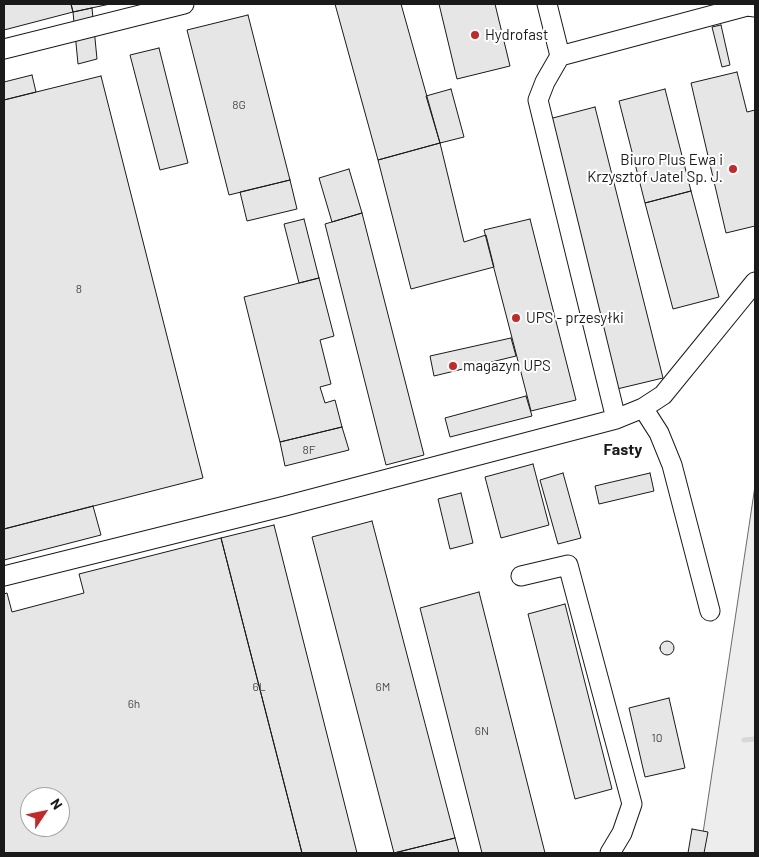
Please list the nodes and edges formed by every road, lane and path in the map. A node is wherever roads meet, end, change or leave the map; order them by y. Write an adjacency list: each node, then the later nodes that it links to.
1 (184, 4): 4 (lane)
2 (547, 4): 5 (lane)
3 (755, 7): 5 (lane)
4 (4, 49)
5 (560, 56): 8 (lane)
6 (755, 282): 7 (lane)
7 (643, 408): 8 (lane); 11 (lane)
8 (616, 419): 9 (lane)
9 (4, 576)
10 (521, 576): 12 (lane)
11 (710, 611)
12 (610, 853)

